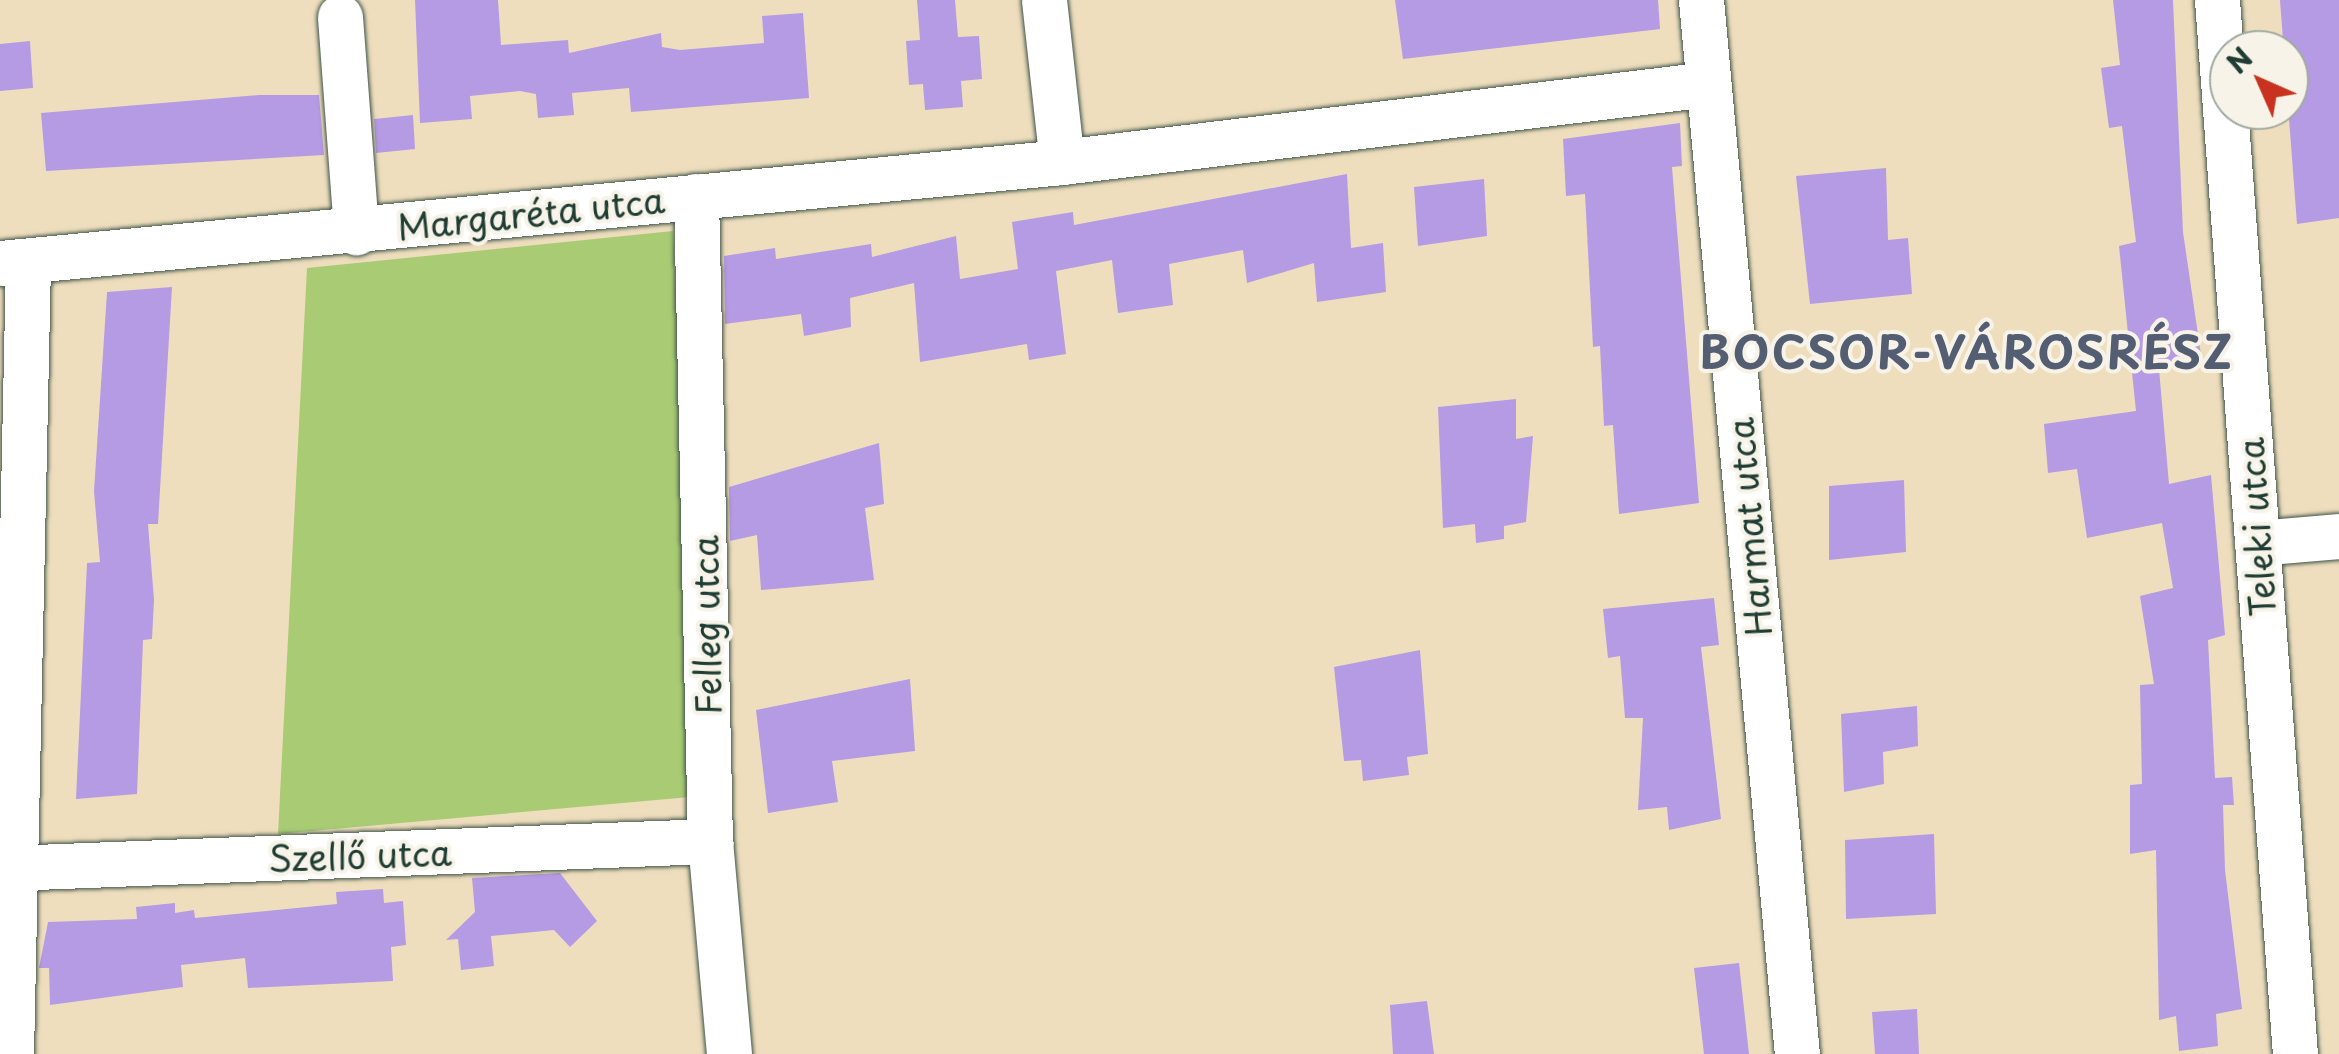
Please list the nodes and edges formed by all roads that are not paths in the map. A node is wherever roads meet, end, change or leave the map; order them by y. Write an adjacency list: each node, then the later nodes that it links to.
1 (1044, 0): 6 (street)
2 (1701, 0): 5 (street, Harmat utca)
3 (2217, 0): 11 (street, Teleki utca)
4 (340, 18): 8 (street)
5 (1708, 84): 6 (street, Margaréta utca); 17 (street, Harmat utca)
6 (1062, 162): 7 (street, Margaréta utca)
7 (696, 196): 8 (street, Margaréta utca); 12 (street, Felleg utca)
8 (356, 232): 9 (street, Margaréta utca)
9 (14, 262): 13 (street)
10 (2339, 536): 11 (street)
11 (2258, 543): 18 (street, Teleki utca)
12 (710, 841): 13 (street, Szellő utca); 16 (street, Felleg utca)
13 (9, 868): 14 (street)
14 (3, 981): 15 (street)
15 (11, 1054)
16 (729, 1054)
17 (1797, 1054)
18 (2295, 1054)

